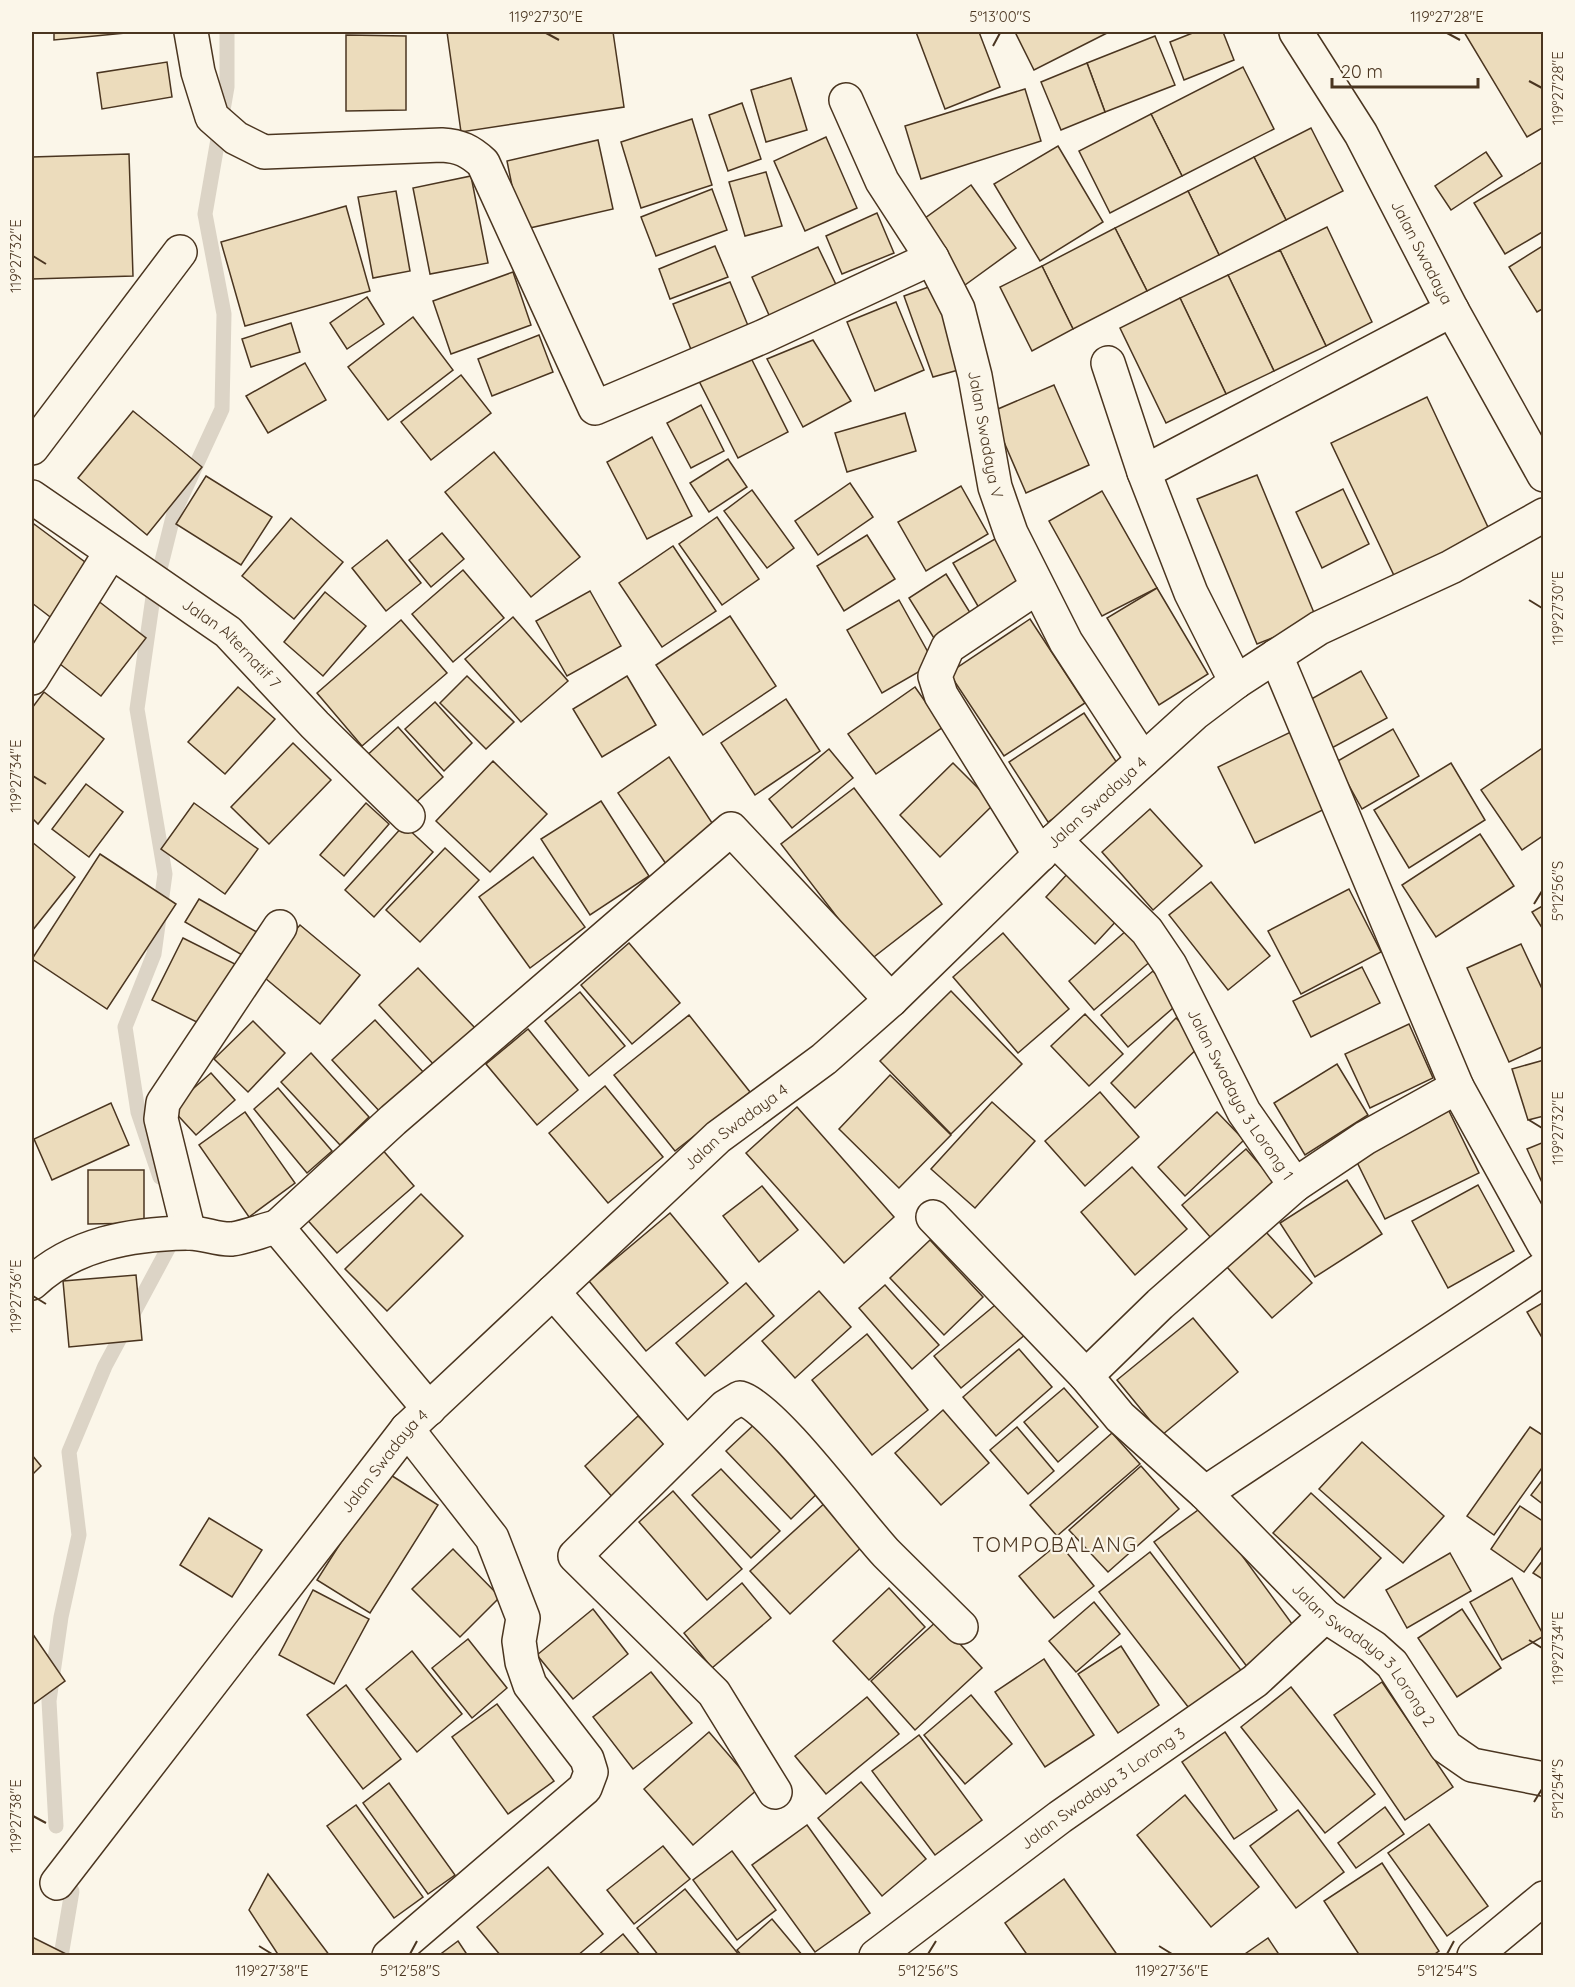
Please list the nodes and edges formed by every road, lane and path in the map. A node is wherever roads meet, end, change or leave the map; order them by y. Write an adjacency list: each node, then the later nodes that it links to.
1 (191, 32): 5 (street)
2 (1296, 32): 6 (street, Jalan Swadaya)
3 (846, 100): 5 (street, Jalan Swadaya V)
4 (180, 252): 8 (street)
5 (932, 258): 14 (street, Jalan Swadaya V)
6 (1452, 310): 9 (street); 10 (street, Jalan Swadaya)
7 (1108, 363): 9 (street)
8 (32, 448)
9 (1144, 472): 17 (street)
10 (1544, 475)
11 (32, 497): 13 (street, Jalan Alternatif 7)
12 (1544, 515): 15 (street, Jalan Swadaya 4)
13 (111, 552): 16 (street); 19 (street, Jalan Alternatif 7)
14 (1036, 588): 18 (street, Jalan Swadaya V); 20 (street, Jalan Swadaya 3 Lorong 1)
15 (1276, 656): 17 (street, Jalan Swadaya 4); 23 (street)
16 (32, 678)
17 (1236, 682): 18 (street, Jalan Swadaya 4)
18 (1143, 760): 20 (street, Jalan Swadaya 4)
19 (408, 816)
20 (1047, 847): 22 (street, Jalan Swadaya 4); 24 (street, Jalan Swadaya 3 Lorong 1)
21 (280, 927): 27 (street)
22 (891, 1000): 26 (street); 31 (street, Jalan Swadaya 4)
23 (1456, 1087): 24 (street); 28 (street)
24 (1295, 1185): 32 (street, Jalan Swadaya 3 Lorong 1)
25 (933, 1217): 32 (street, Jalan Swadaya 3 Lorong 2)
26 (277, 1227): 27 (street); 33 (street)
27 (189, 1233): 30 (street)
28 (1544, 1244)
29 (1544, 1268): 35 (street)
30 (32, 1283)
31 (553, 1292): 33 (street, Jalan Swadaya 4); 34 (street)
32 (1086, 1376): 35 (street, Jalan Swadaya 3 Lorong 2)
33 (418, 1419): 40 (street, Jalan Swadaya 4); 42 (street)
34 (687, 1444): 37 (street); 39 (street)
35 (1204, 1492): 36 (street, Jalan Swadaya 3 Lorong 2)
36 (1324, 1616): 38 (street, Jalan Swadaya 3 Lorong 2); 43 (street, Jalan Swadaya 3 Lorong 3)
37 (961, 1627)
38 (1544, 1779)
39 (775, 1792)
40 (57, 1883)
41 (1544, 1898): 44 (street)
42 (388, 1956)
43 (876, 1956)
44 (1474, 1956)

